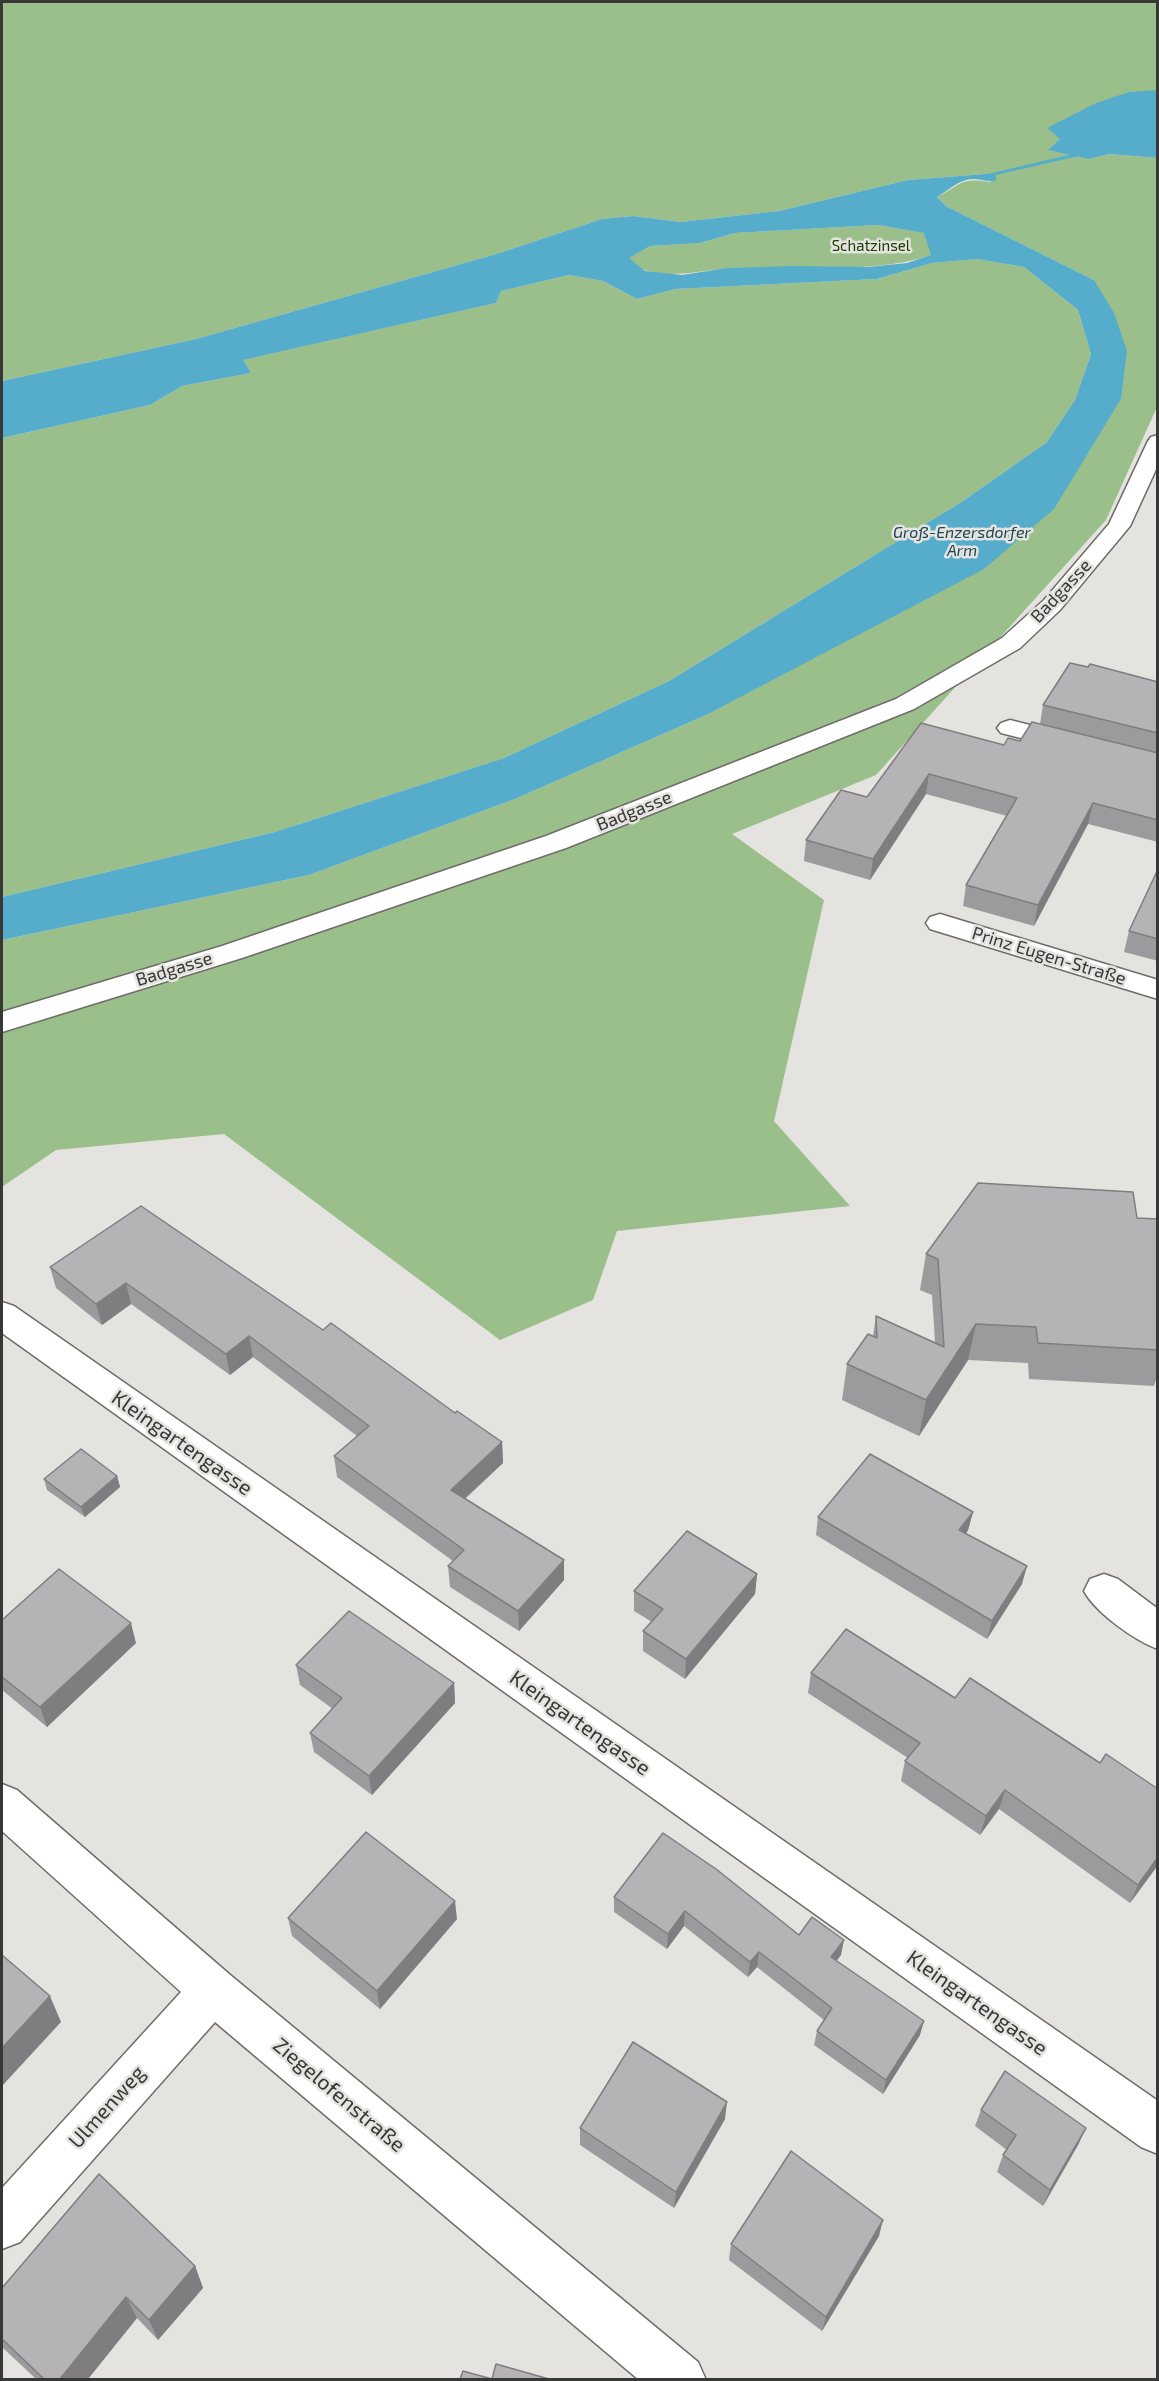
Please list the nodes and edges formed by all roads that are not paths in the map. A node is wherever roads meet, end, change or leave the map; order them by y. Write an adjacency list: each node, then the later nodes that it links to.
1 (1158, 441): 6 (street, Badgasse)
2 (1010, 728): 3 (street)
3 (1158, 765)
4 (940, 922): 5 (street, Prinz Eugen-Straße)
5 (1158, 990)
6 (2, 1022)
7 (2, 1315): 12 (street, Kleingartengasse)
8 (1104, 1591): 9 (street)
9 (1158, 1632)
10 (2, 1804): 11 (street, Ziegelofenstraße)
11 (213, 1990): 13 (street, Ulmenweg); 14 (street, Ziegelofenstraße)
12 (1158, 2130)
13 (2, 2224)
14 (656, 2371)

